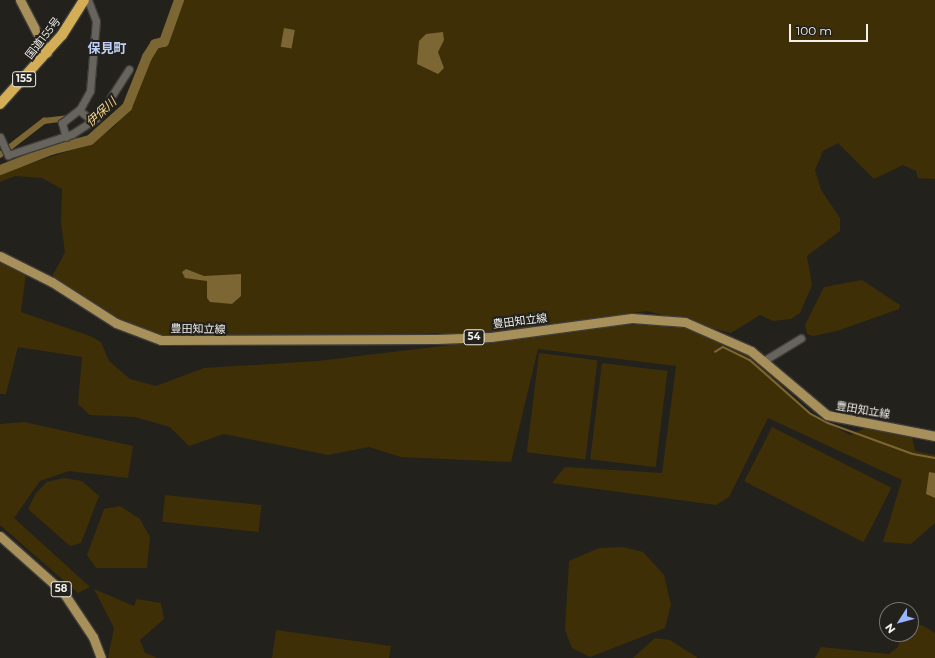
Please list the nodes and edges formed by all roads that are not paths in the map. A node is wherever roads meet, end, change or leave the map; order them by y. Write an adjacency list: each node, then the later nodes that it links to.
1 (20, 0): 4 (main road)
2 (84, 0): 4 (highway, 国道155号 / 155)
3 (88, 0): 7 (street)
4 (47, 52): 6 (highway, 国道155号 / 155)
5 (129, 69): 8 (street)
6 (0, 104)
7 (79, 110): 8 (street); 9 (street)
8 (92, 121): 9 (street)
9 (66, 137): 10 (street)
10 (0, 138)
11 (0, 256): 13 (main road, 豊田知立線 / 54)
12 (801, 338): 13 (street)
13 (765, 360): 14 (main road, 豊田知立線 / 54)
14 (935, 436)
15 (0, 536): 16 (main road, 58)
16 (101, 658)

